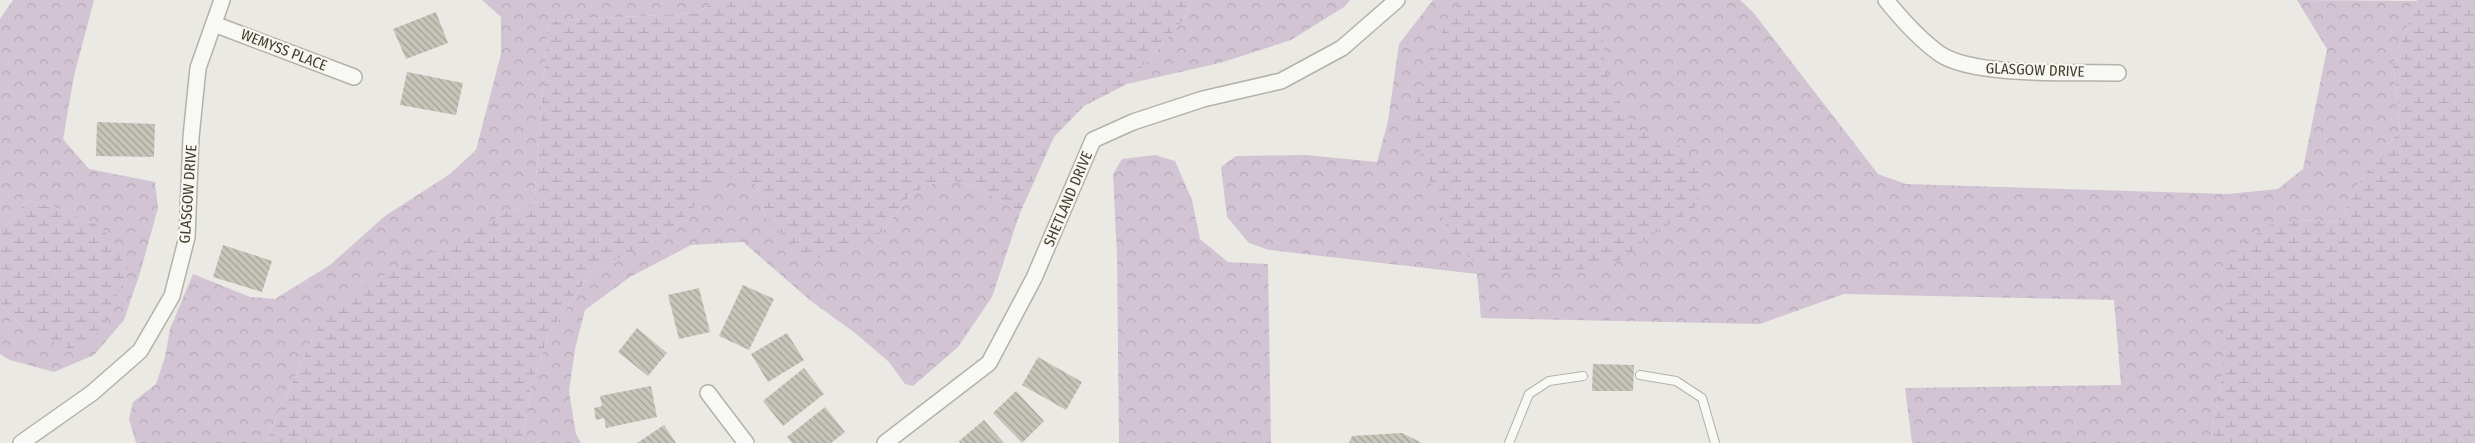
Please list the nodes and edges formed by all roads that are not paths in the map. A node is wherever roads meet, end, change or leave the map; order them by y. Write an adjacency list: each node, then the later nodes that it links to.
1 (222, 0): 4 (street, GLASGOW DRIVE)
2 (1397, 0): 12 (street, SHETLAND DRIVE)
3 (1886, 0): 5 (street, GLASGOW DRIVE)
4 (214, 24): 6 (street, WEMYSS PLACE); 10 (street, GLASGOW DRIVE)
5 (2118, 73)
6 (354, 77)
7 (1640, 375): 14 (lane)
8 (1584, 376): 13 (lane)
9 (708, 393): 11 (street)
10 (21, 443)
11 (746, 443)
12 (886, 443)
13 (1509, 443)
14 (1715, 443)

